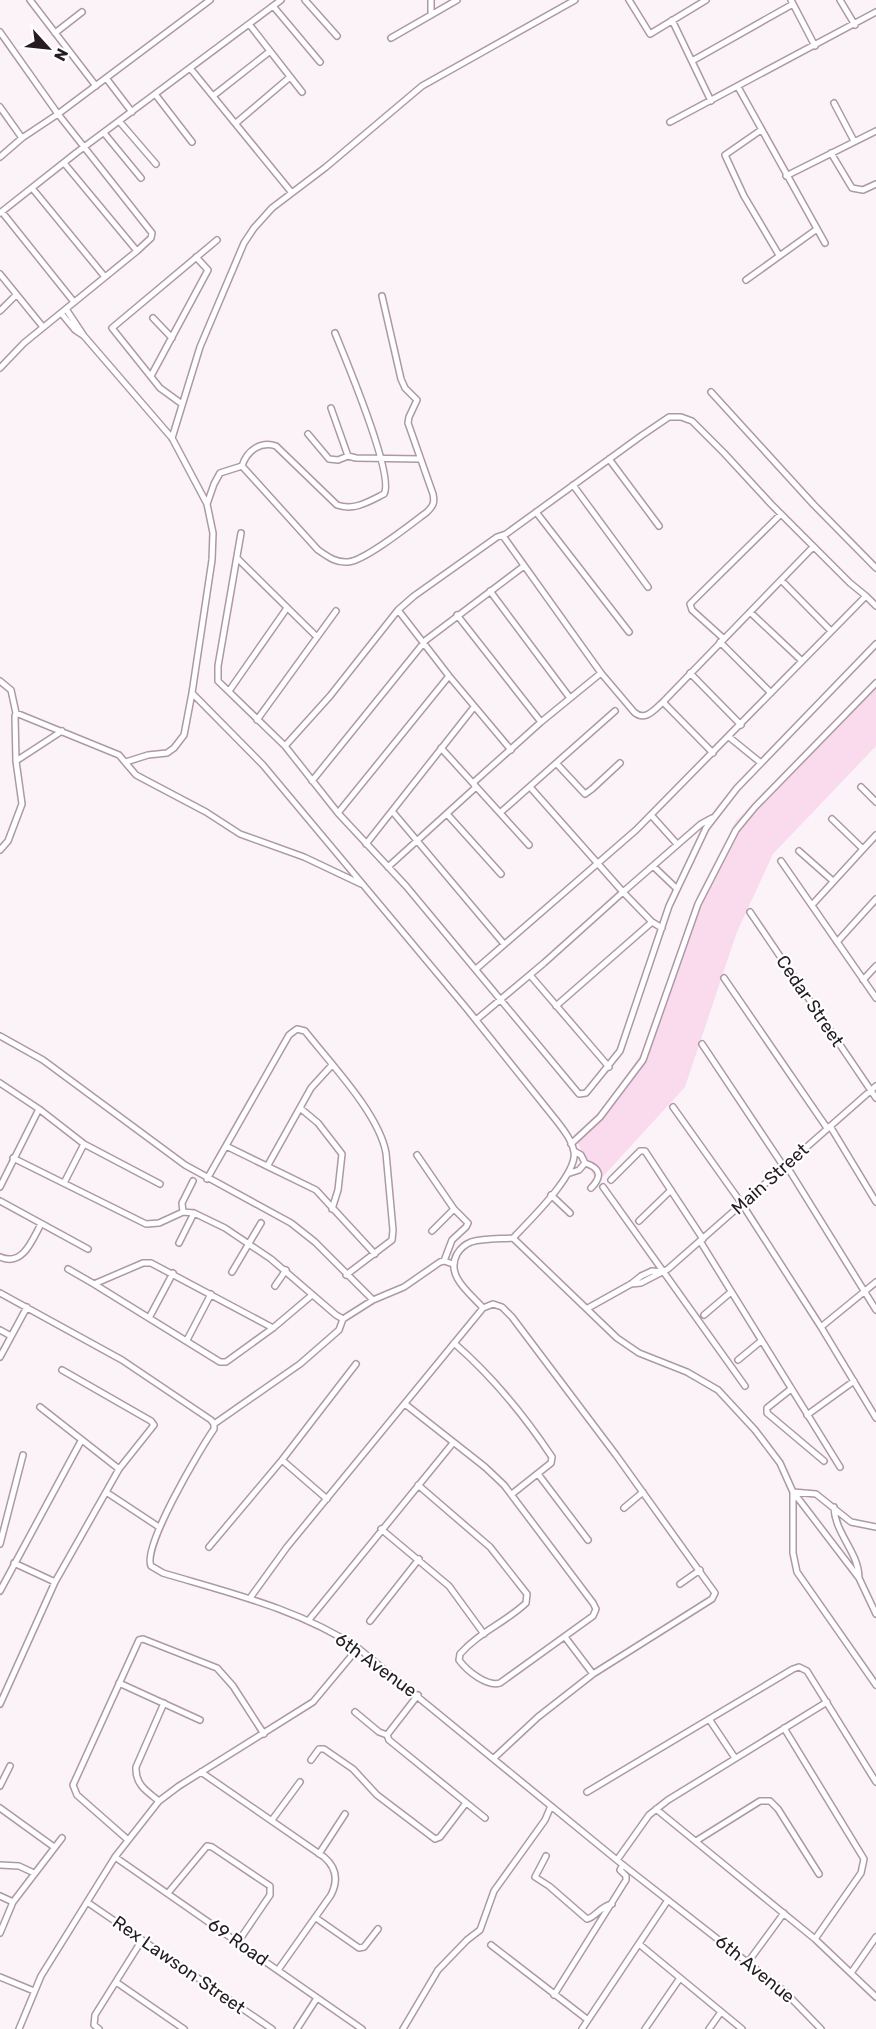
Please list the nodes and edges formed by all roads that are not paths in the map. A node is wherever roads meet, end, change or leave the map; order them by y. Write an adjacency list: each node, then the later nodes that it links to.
1 (30, 0): 20 (street)
2 (210, 0): 29 (street)
3 (280, 0): 12 (street)
4 (305, 0): 21 (street)
5 (431, 0): 15 (street)
6 (457, 0): 15 (street)
7 (575, 0): 58 (street)
8 (628, 0): 16 (street)
9 (706, 0): 16 (street)
10 (840, 0): 18 (street)
11 (792, 2): 23 (street); 25 (street)
12 (273, 6): 17 (street); 26 (street)
13 (82, 12): 20 (street)
14 (876, 12): 18 (street)
15 (431, 15): 22 (street)
16 (672, 20): 25 (street)
17 (249, 24): 24 (street); 27 (street)
18 (855, 25): 23 (street)
19 (0, 32): 39 (street)
20 (55, 33): 30 (street)
21 (337, 36)
22 (391, 38)
23 (815, 46): 31 (street)
24 (269, 51): 28 (street); 34 (street)
25 (692, 61): 35 (street)
26 (320, 63)
27 (190, 68): 33 (street); 34 (street)
28 (290, 77): 32 (street); 42 (street)
29 (106, 78): 30 (street); 38 (street)
30 (96, 86): 39 (street)
31 (738, 87): 35 (street); 43 (street)
32 (302, 92)
33 (155, 94): 38 (street); 47 (street)
34 (213, 96): 42 (street)
35 (711, 101): 41 (street)
36 (834, 103): 48 (street)
37 (0, 107): 46 (street)
38 (132, 112): 40 (street)
39 (58, 114): 46 (street); 49 (street)
40 (119, 121): 45 (street); 53 (street)
41 (670, 122)
42 (236, 123): 58 (street)
43 (761, 130): 54 (street); 64 (street)
44 (876, 131): 48 (street)
45 (104, 132): 49 (street); 55 (street)
46 (22, 138): 51 (street)
47 (192, 141)
48 (855, 141): 50 (street)
49 (84, 148): 52 (street); 63 (street)
50 (831, 153): 54 (street); 56 (street)
51 (0, 157)
52 (64, 163): 57 (street); 63 (street)
53 (156, 164)
54 (786, 176): 60 (street)
55 (141, 178)
56 (876, 183)
57 (32, 188): 59 (street); 67 (street)
58 (292, 193): 81 (street)
59 (1, 213): 71 (street)
60 (817, 229): 62 (street); 64 (street)
61 (217, 240): 65 (street)
62 (825, 243)
63 (137, 251): 67 (street)
64 (778, 255): 68 (street)
65 (196, 257): 77 (street); 79 (street)
66 (0, 274): 69 (street)
67 (105, 276): 71 (street)
68 (746, 280)
69 (16, 295): 73 (street); 75 (street)
70 (382, 296): 87 (street)
71 (74, 302): 72 (street)
72 (63, 311): 75 (street); 84 (street)
73 (0, 312)
74 (153, 318): 77 (street)
75 (43, 327): 78 (street)
76 (335, 333): 86 (street)
77 (172, 338): 79 (street)
78 (0, 368)
79 (151, 376): 81 (street)
80 (711, 392): 100 (street)
81 (182, 404): 84 (street)
82 (331, 408): 85 (street)
83 (308, 435): 85 (street)
84 (172, 438): 91 (street)
85 (348, 456): 86 (street)
86 (380, 457): 87 (street); 89 (street)
87 (419, 459): 89 (street)
88 (609, 459): 90 (street); 93 (street); 94 (street)
89 (242, 466): 91 (street)
90 (573, 485): 92 (street); 102 (street)
91 (207, 504): 124 (street)
92 (536, 512): 96 (street); 111 (street)
93 (782, 514): 97 (street); 114 (street)
94 (659, 526)
95 (241, 533): 98 (street)
96 (503, 536): 99 (street); 107 (street)
97 (813, 546): 101 (street); 104 (street)
98 (237, 558): 106 (street); 123 (street)
99 (524, 566): 103 (street); 118 (street)
100 (876, 568)
101 (781, 580): 109 (street); 112 (street)
102 (648, 587)
103 (490, 591): 110 (street); 126 (street)
104 (866, 596): 105 (street); 112 (street)
105 (876, 606)
106 (287, 608): 113 (street); 123 (street)
107 (398, 610): 115 (street); 136 (street)
108 (336, 611): 113 (street)
109 (750, 612): 114 (street); 117 (street)
110 (457, 615): 115 (street); 132 (street)
111 (630, 632)
112 (831, 632): 117 (street)
113 (317, 637): 131 (street)
114 (722, 640): 119 (street); 125 (street)
115 (423, 643): 120 (street); 145 (street)
116 (876, 644): 144 (street)
117 (802, 662): 125 (street)
118 (601, 673): 126 (street); 127 (street)
119 (690, 673): 127 (street); 133 (street)
120 (449, 676): 128 (street); 152 (street)
121 (0, 681): 130 (street)
122 (876, 683): 203 (street)
123 (229, 691): 131 (street)
124 (192, 693): 141 (street); 171 (street)
125 (771, 693): 133 (street)
126 (570, 698): 132 (street)
127 (663, 702): 139 (street)
128 (474, 707): 137 (street); 138 (street)
129 (615, 711): 143 (street)
130 (16, 713): 134 (street); 140 (street)
131 (257, 720): 136 (street)
132 (541, 722): 138 (street)
133 (741, 725): 135 (street)
134 (62, 731): 140 (street); 141 (street)
135 (729, 737): 139 (street); 144 (street)
136 (285, 746): 145 (street)
137 (441, 748): 146 (street); 150 (street)
138 (511, 750): 146 (street)
139 (713, 753): 154 (street)
140 (16, 761): 163 (street)
141 (126, 762): 171 (street)
142 (620, 763): 143 (street)
143 (557, 764): 147 (street)
144 (761, 764): 155 (street)
145 (312, 781): 152 (street)
146 (474, 783): 151 (street); 153 (street)
147 (530, 787): 151 (street); 166 (street)
148 (861, 787): 149 (street)
149 (876, 802)
150 (392, 811): 158 (street); 159 (street)
151 (501, 812): 160 (street)
152 (338, 813): 159 (street)
153 (447, 814): 158 (street); 169 (street)
154 (651, 815): 161 (street); 166 (street)
155 (713, 818): 161 (street); 172 (street)
156 (832, 819): 162 (street)
157 (876, 835): 162 (street)
158 (417, 840): 168 (street); 180 (street)
159 (366, 844): 168 (street)
160 (529, 844)
161 (677, 844): 167 (street)
162 (863, 849): 170 (street)
163 (0, 850)
164 (799, 851): 170 (street)
165 (781, 861): 175 (street)
166 (597, 863): 173 (street); 180 (street)
167 (653, 866): 172 (street); 173 (street)
168 (388, 867): 182 (street)
169 (501, 874)
170 (833, 881): 175 (street)
171 (363, 885): 189 (street)
172 (676, 888): 178 (street)
173 (623, 892): 177 (street); 183 (street)
174 (876, 899): 179 (street)
175 (812, 904): 179 (street)
176 (750, 912): 196 (street, Cedar Street)
177 (652, 922): 178 (street); 188 (street)
178 (662, 928): 193 (street)
179 (837, 942): 185 (street)
180 (504, 944): 182 (street)
181 (876, 966): 185 (street)
182 (476, 969): 187 (street)
183 (530, 975): 187 (street); 188 (street)
184 (724, 978): 201 (street)
185 (863, 980): 186 (street)
186 (876, 998)
187 (501, 1000): 189 (street); 193 (street)
188 (556, 1006): 193 (street)
189 (476, 1020): 203 (street)
190 (0, 1036): 212 (street)
191 (702, 1044): 210 (street)
192 (332, 1065): 199 (street); 204 (street); 239 (street)
193 (609, 1067)
194 (0, 1083): 200 (street)
195 (876, 1086): 196 (street, Main Street)
196 (871, 1091): 197 (street, Cedar Street); 201 (street, Main Street)
197 (876, 1098)
198 (673, 1107): 224 (street)
199 (300, 1108): 209 (street); 225 (street)
200 (39, 1109): 202 (street); 207 (street)
201 (828, 1127): 210 (street, Main Street); 223 (street)
202 (84, 1144): 215 (street); 216 (street)
203 (571, 1144): 205 (street)
204 (226, 1146): 209 (street); 212 (street)
205 (574, 1151): 208 (street); 211 (street)
206 (417, 1155): 226 (street)
207 (13, 1158): 215 (street); 217 (street)
208 (585, 1163): 211 (street); 219 (street)
209 (268, 1165): 225 (street)
210 (785, 1166): 224 (street, Main Street); 252 (street)
211 (570, 1173): 221 (street)
212 (207, 1179): 248 (street)
213 (611, 1180): 220 (street)
214 (193, 1181): 227 (street)
215 (64, 1183): 227 (street)
216 (160, 1184)
217 (0, 1186)
218 (603, 1187): 246 (street)
219 (591, 1188)
220 (671, 1190): 230 (street); 235 (street)
221 (551, 1195): 229 (street); 234 (street)
222 (0, 1201): 232 (street)
223 (876, 1202)
224 (742, 1204): 235 (street, Main Street); 266 (street)
225 (332, 1209): 239 (street)
226 (454, 1209): 233 (street); 241 (street)
227 (183, 1212): 228 (street)
228 (194, 1213): 236 (street); 237 (street)
229 (570, 1213)
230 (639, 1221)
231 (261, 1223): 237 (street)
232 (41, 1224): 238 (street); 240 (street)
233 (432, 1231)
234 (513, 1238): 242 (street); 260 (street)
235 (702, 1240): 246 (street, Main Street); 253 (street)
236 (179, 1243)
237 (249, 1243): 244 (street); 245 (street)
238 (88, 1249)
239 (375, 1254): 248 (street)
240 (0, 1257)
241 (444, 1261): 242 (street); 257 (street, 6th Avenue)
242 (453, 1264): 259 (street)
243 (68, 1269): 250 (street)
244 (286, 1270): 251 (street); 256 (street)
245 (232, 1272)
246 (663, 1272): 260 (street, Main Street); 277 (street)
247 (173, 1273): 250 (street); 255 (street); 263 (street)
248 (346, 1275): 257 (street)
249 (876, 1282): 252 (street)
250 (94, 1284): 263 (street)
251 (275, 1286)
252 (864, 1291): 261 (street); 266 (street)
253 (731, 1292): 262 (street); 270 (street)
254 (0, 1293): 258 (street)
255 (211, 1294): 265 (street); 269 (street)
256 (312, 1295): 264 (street); 265 (street)
257 (373, 1300): 264 (street, 6th Avenue)
258 (27, 1307): 268 (street); 283 (street)
259 (483, 1308): 271 (street); 294 (street)
260 (588, 1308): 295 (street)
261 (876, 1310)
262 (704, 1314)
263 (149, 1318): 269 (street)
264 (343, 1319): 283 (street, 6th Avenue)
265 (273, 1328): 269 (street)
266 (821, 1328): 276 (street)
267 (0, 1330): 268 (street)
268 (11, 1336): 272 (street)
269 (187, 1340)
270 (761, 1341): 273 (street); 278 (street)
271 (454, 1343): 279 (street); 291 (street)
272 (0, 1357)
273 (738, 1360)
274 (356, 1364): 287 (street)
275 (62, 1370): 290 (street)
276 (854, 1381): 281 (street); 282 (street)
277 (745, 1386)
278 (791, 1389): 281 (street); 288 (street)
279 (405, 1404): 285 (street); 297 (street)
280 (40, 1407): 284 (street)
281 (807, 1415): 289 (street)
282 (876, 1419)
283 (214, 1424): 300 (street, 6th Avenue)
284 (81, 1441): 290 (street); 307 (street)
285 (453, 1443): 292 (street); 296 (street)
286 (23, 1455): 304 (street)
287 (282, 1460): 297 (street); 305 (street)
288 (824, 1461)
289 (840, 1467)
290 (119, 1469): 293 (street)
291 (538, 1474): 296 (street); 303 (street)
292 (418, 1485): 302 (street); 317 (street)
293 (106, 1492): 300 (street); 310 (street)
294 (643, 1492): 299 (street); 308 (street)
295 (793, 1492): 298 (street); 309 (street); 322 (street)
296 (512, 1494): 318 (street)
297 (327, 1499): 313 (street)
298 (834, 1507): 301 (street); 309 (street)
299 (624, 1508)
300 (159, 1527): 313 (street, 6th Avenue)
301 (876, 1527)
302 (381, 1529): 306 (street); 315 (street)
303 (588, 1540)
304 (0, 1544)
305 (209, 1547)
306 (419, 1560): 316 (street); 317 (street)
307 (14, 1563): 310 (street); 312 (street)
308 (700, 1570): 311 (street); 320 (street)
309 (859, 1578): 314 (street)
310 (55, 1582): 326 (street)
311 (680, 1584)
312 (0, 1591)
313 (250, 1598): 315 (street, 6th Avenue)
314 (876, 1614)
315 (308, 1621): 319 (street, 6th Avenue)
316 (370, 1621)
317 (484, 1634): 318 (street)
318 (565, 1637): 320 (street)
319 (358, 1648): 323 (street, 6th Avenue); 331 (street)
320 (593, 1674): 333 (street)
321 (119, 1683): 325 (street); 331 (street); 351 (street)
322 (876, 1685)
323 (418, 1695): 332 (street); 333 (street, 6th Avenue)
324 (827, 1702): 328 (street); 330 (street); 339 (street)
325 (164, 1703): 329 (street); 342 (street)
326 (0, 1704)
327 (355, 1712): 332 (street)
328 (709, 1719): 334 (street); 341 (street)
329 (200, 1720)
330 (784, 1728): 334 (street); 373 (street)
331 (264, 1734): 337 (street)
332 (387, 1735): 343 (street)
333 (494, 1758): 344 (street, 6th Avenue)
334 (735, 1758): 346 (street)
335 (311, 1760): 343 (street)
336 (10, 1766): 340 (street)
337 (201, 1772): 342 (street); 349 (street)
338 (300, 1782): 349 (street)
339 (876, 1782)
340 (0, 1786)
341 (587, 1792)
342 (159, 1801): 351 (street)
343 (466, 1803): 348 (street)
344 (551, 1806): 357 (street, 6th Avenue); 396 (street)
345 (0, 1808): 353 (street)
346 (656, 1809): 352 (street); 357 (street)
347 (345, 1814): 354 (street)
348 (485, 1818)
349 (272, 1820): 354 (street)
350 (62, 1838): 353 (street)
351 (127, 1839): 356 (street)
352 (696, 1841): 361 (street); 368 (street)
353 (54, 1848): 360 (street)
354 (319, 1854): 369 (street)
355 (546, 1856): 367 (street)
356 (114, 1857): 362 (street, 69 Road); 366 (street)
357 (617, 1860): 359 (street, 6th Avenue)
358 (0, 1865): 360 (street)
359 (623, 1865): 364 (street, 6th Avenue); 367 (street)
360 (34, 1873): 365 (street)
361 (819, 1874)
362 (168, 1893): 375 (street, 69 Road); 375 (street)
363 (0, 1896): 365 (street)
364 (668, 1900): 376 (street); 378 (street, 6th Avenue)
365 (13, 1902): 371 (street)
366 (87, 1902): 374 (street, Rex Lawson Street); 384 (street)
367 (612, 1904): 385 (street)
368 (784, 1913): 373 (street); 378 (street)
369 (316, 1918): 370 (street); 379 (street)
370 (378, 1929)
371 (0, 1931)
372 (876, 1937): 380 (street)
373 (814, 1939): 380 (street)
374 (142, 1940): 383 (street); 393 (street, Rex Lawson Street)
375 (238, 1942): 379 (street, 69 Road)
376 (639, 1944): 382 (street); 389 (street)
377 (492, 1945): 385 (street)
378 (748, 1962): 401 (street, 6th Avenue)
379 (278, 1970): 387 (street, 69 Road)
380 (851, 1973): 386 (street)
381 (0, 1977): 384 (street)
382 (680, 1978): 388 (street); 398 (street)
383 (116, 1982): 391 (street); 392 (street)
384 (34, 1991): 390 (street)
385 (554, 1995): 389 (street)
386 (876, 1997)
387 (318, 1998): 394 (street); 395 (street, 69 Road)
388 (721, 2012): 399 (street); 400 (street)
389 (588, 2020): 397 (street)
390 (19, 2029)
391 (99, 2029)
392 (184, 2029)
393 (272, 2029)
394 (297, 2029)
395 (362, 2029)
396 (403, 2029)
397 (582, 2029)
398 (645, 2029)
399 (709, 2029)
400 (742, 2029)
401 (821, 2029)

